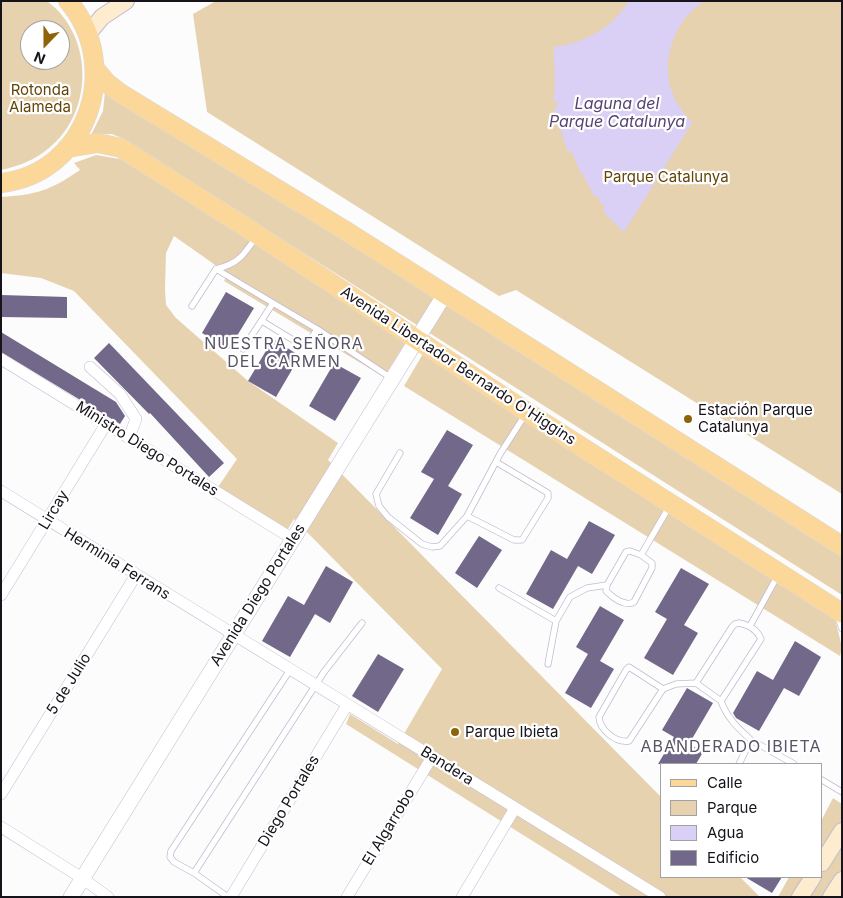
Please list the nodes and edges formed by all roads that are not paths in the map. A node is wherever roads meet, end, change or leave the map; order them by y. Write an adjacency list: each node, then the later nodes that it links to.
1 (68, 1): 3 (main road)
2 (126, 1): 3 (main road)
3 (88, 34): 4 (main road)
4 (96, 70): 5 (main road); 9 (main road)
5 (67, 148): 6 (main road); 7 (main road, Avenida Libertador Bernardo O'Higgins)
6 (1, 183)
7 (258, 235): 8 (lane); 14 (main road, Avenida Libertador Bernardo O'Higgins)
8 (216, 269): 10 (lane); 11 (lane)
9 (446, 294): 14 (street, Avenida Diego Portales); 29 (main road)
10 (273, 303): 12 (lane); 13 (lane)
11 (192, 306)
12 (262, 321): 13 (lane); 15 (lane)
13 (317, 329): 18 (lane)
14 (417, 339): 18 (street, Avenida Diego Portales); 19 (main road, Avenida Libertador Bernardo O'Higgins)
15 (243, 349)
16 (1, 359): 20 (street, Ministro Diego Portales)
17 (90, 366): 21 (street)
18 (393, 379): 28 (street, Avenida Diego Portales)
19 (527, 412): 23 (lane); 25 (main road, Avenida Libertador Bernardo O'Higgins)
20 (106, 424): 21 (street, Ministro Diego Portales); 27 (street, Lircay)
21 (129, 438): 28 (street, Ministro Diego Portales)
22 (400, 453): 26 (lane)
23 (496, 462): 26 (lane); 26 (lane)
24 (1, 491): 27 (street, Herminia Ferrans)
25 (671, 503): 30 (lane); 31 (main road, Avenida Libertador Bernardo O'Higgins)
26 (467, 516)
27 (47, 520): 32 (street, Herminia Ferrans); 35 (street, Lircay)
28 (293, 539): 41 (street, Avenida Diego Portales)
29 (842, 546)
30 (641, 554): 33 (lane); 33 (lane)
31 (779, 573): 36 (main road, Avenida Libertador Bernardo O'Higgins); 39 (lane)
32 (136, 575): 41 (street, Herminia Ferrans); 55 (street, 5 de Julio)
33 (607, 585): 37 (lane)
34 (499, 588): 37 (lane)
35 (1, 596)
36 (838, 610): 40 (lane)
37 (556, 621): 42 (lane)
38 (362, 623): 45 (lane)
39 (750, 626): 44 (lane); 47 (lane)
40 (842, 629)
41 (233, 636): 43 (street, Bandera); 61 (street, Avenida Diego Portales)
42 (548, 664)
43 (290, 670): 45 (street, Bandera); 60 (lane)
44 (696, 683): 46 (lane); 47 (lane)
45 (315, 685): 48 (street, Bandera); 60 (lane)
46 (663, 689): 46 (lane)
47 (721, 701): 49 (lane)
48 (347, 705): 50 (street, Bandera); 66 (street, Diego Portales)
49 (751, 740): 51 (lane); 52 (lane)
50 (432, 757): 56 (street, Bandera); 67 (street, El Algarrobo)
51 (740, 763)
52 (792, 763)
53 (823, 781): 54 (lane)
54 (842, 792)
55 (1, 794)
56 (515, 808): 68 (street); 69 (street, Bandera)
57 (1, 827): 61 (street)
58 (842, 831): 59 (main road)
59 (823, 861)
60 (194, 873): 66 (lane)
61 (82, 878): 64 (street, Avenida Diego Portales); 65 (street)
62 (812, 878): 70 (main road)
63 (842, 880): 71 (main road)
64 (71, 897)
65 (108, 897)
66 (229, 897)
67 (347, 897)
68 (462, 897)
69 (660, 897)
70 (800, 897)
71 (832, 897)

